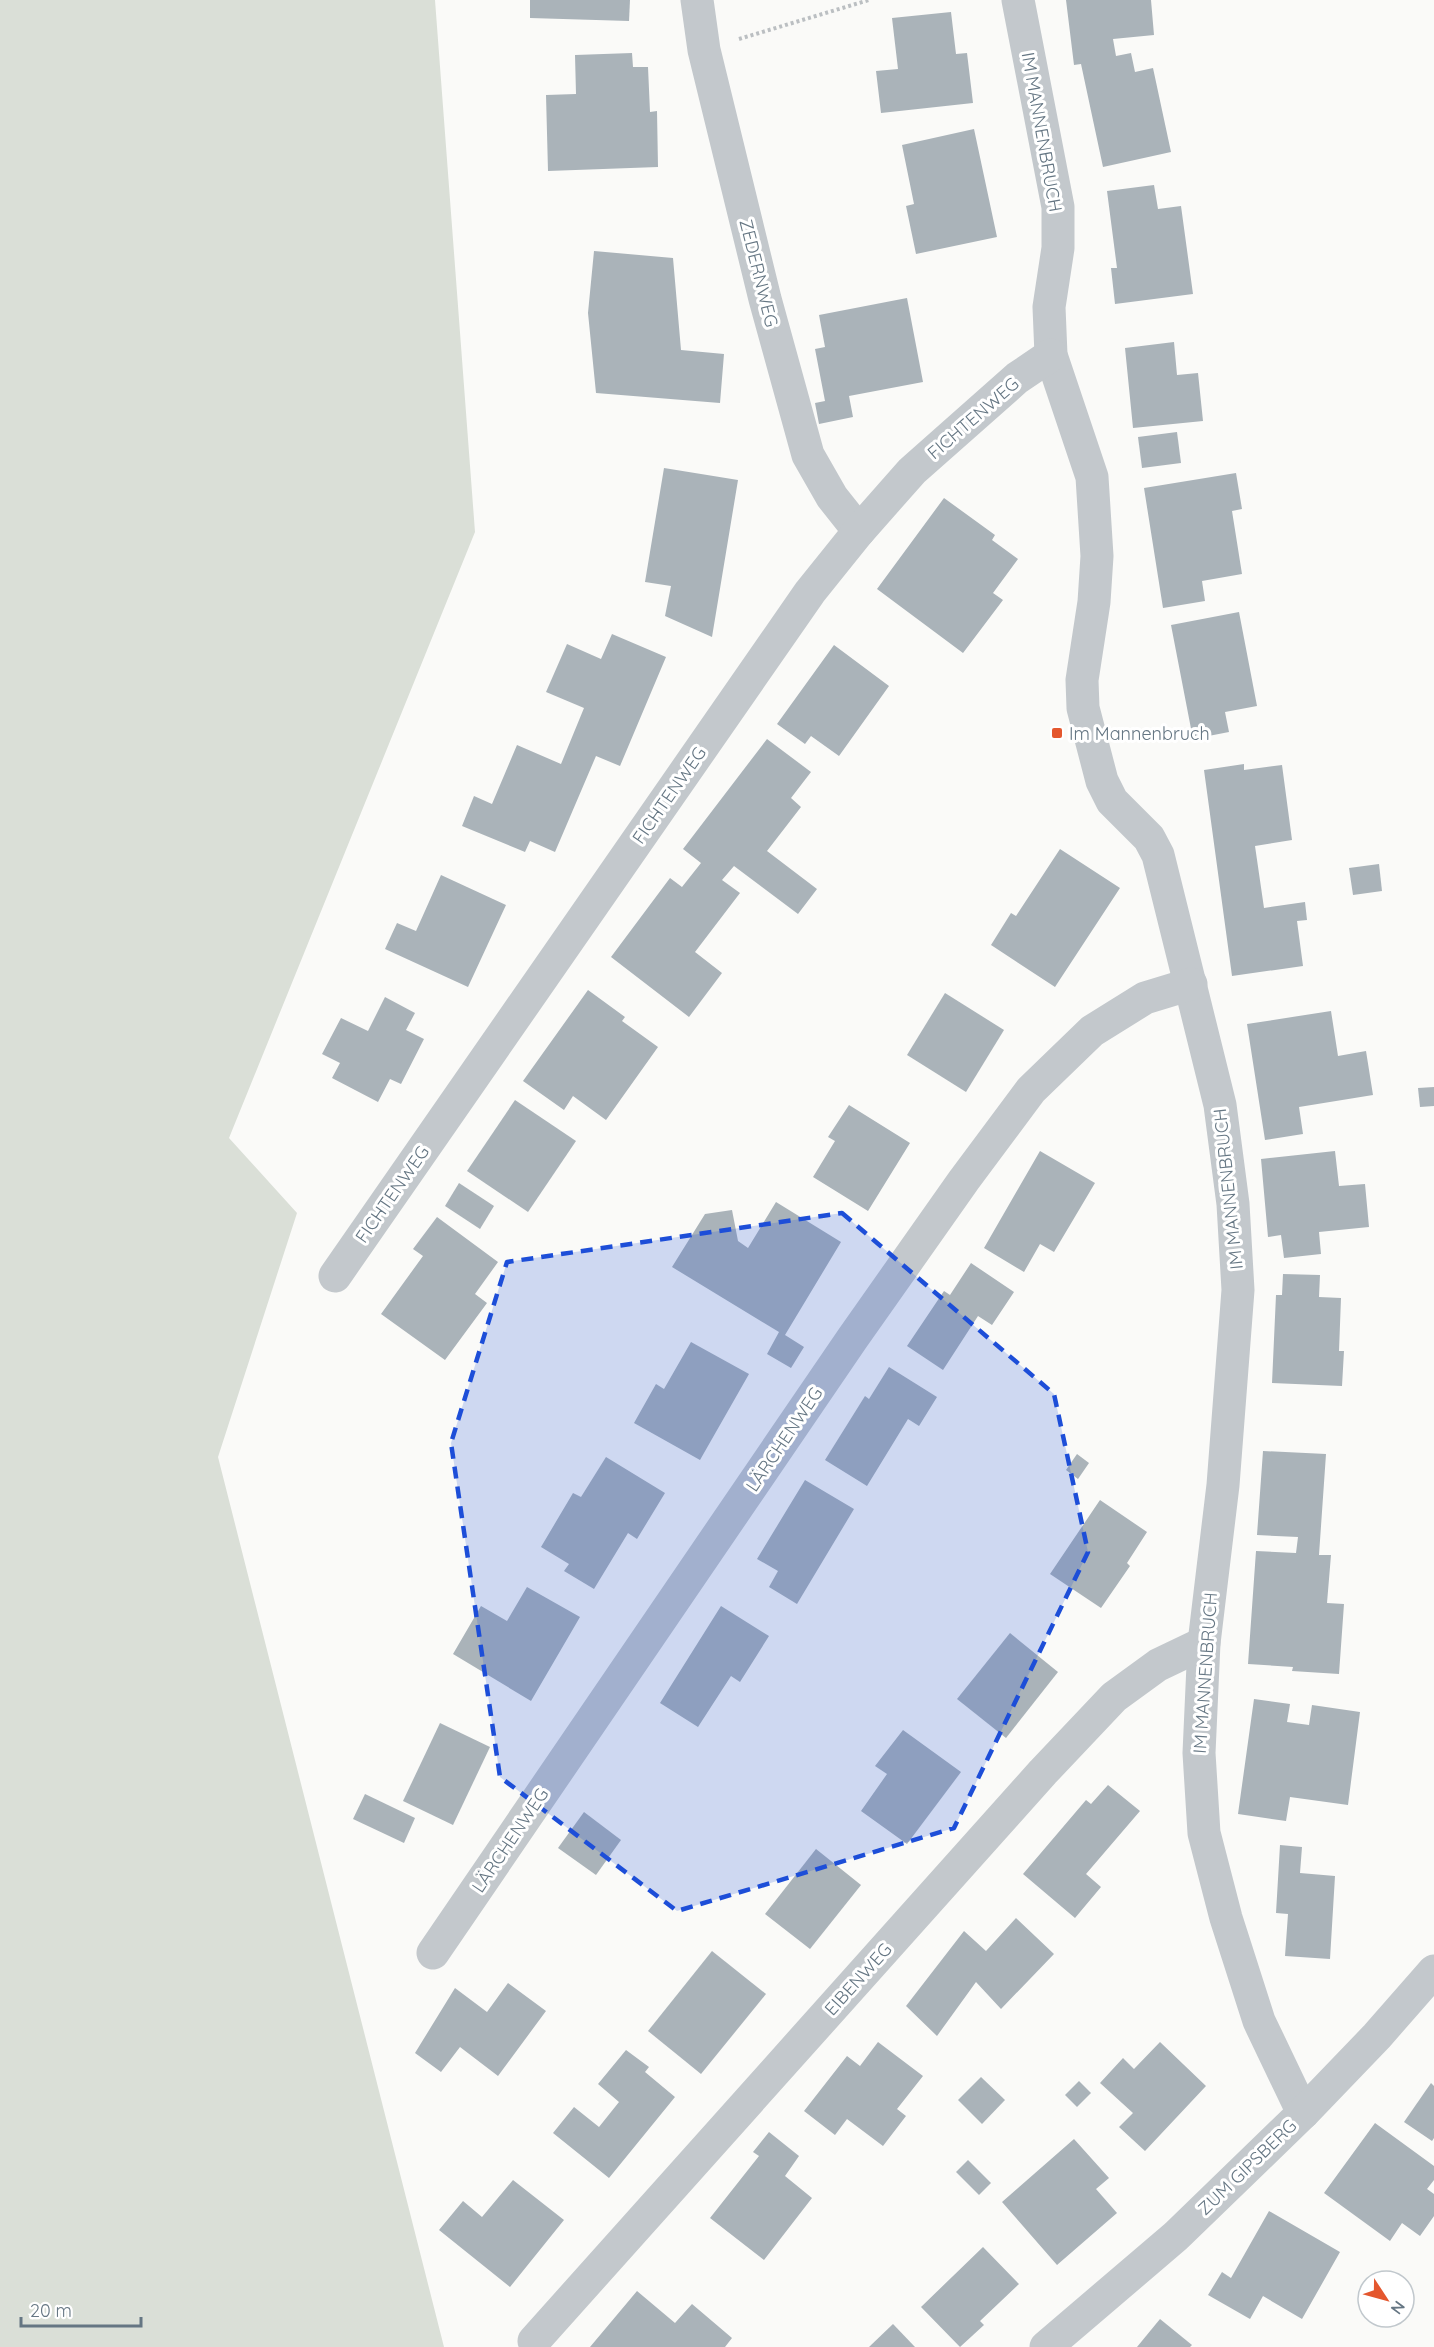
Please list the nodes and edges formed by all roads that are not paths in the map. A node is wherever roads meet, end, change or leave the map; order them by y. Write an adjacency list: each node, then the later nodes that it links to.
1 (697, 0): 4 (street, ZEDERNWEG)
2 (1018, 0): 3 (street, IM MANNENBRUCH)
3 (1051, 355): 4 (street, FICHTENWEG); 5 (street, IM MANNENBRUCH)
4 (859, 531): 6 (street, FICHTENWEG)
5 (1191, 984): 7 (street, IM MANNENBRUCH); 8 (street, LÄRCHENWEG)
6 (335, 1276)
7 (1204, 1643): 10 (street, IM MANNENBRUCH); 11 (street, EIBENWEG)
8 (433, 1953)
9 (1434, 1971): 10 (street, ZUM GIPSBERG)
10 (1302, 2113): 12 (street, ZUM GIPSBERG)
11 (534, 2341)
12 (1046, 2347)

